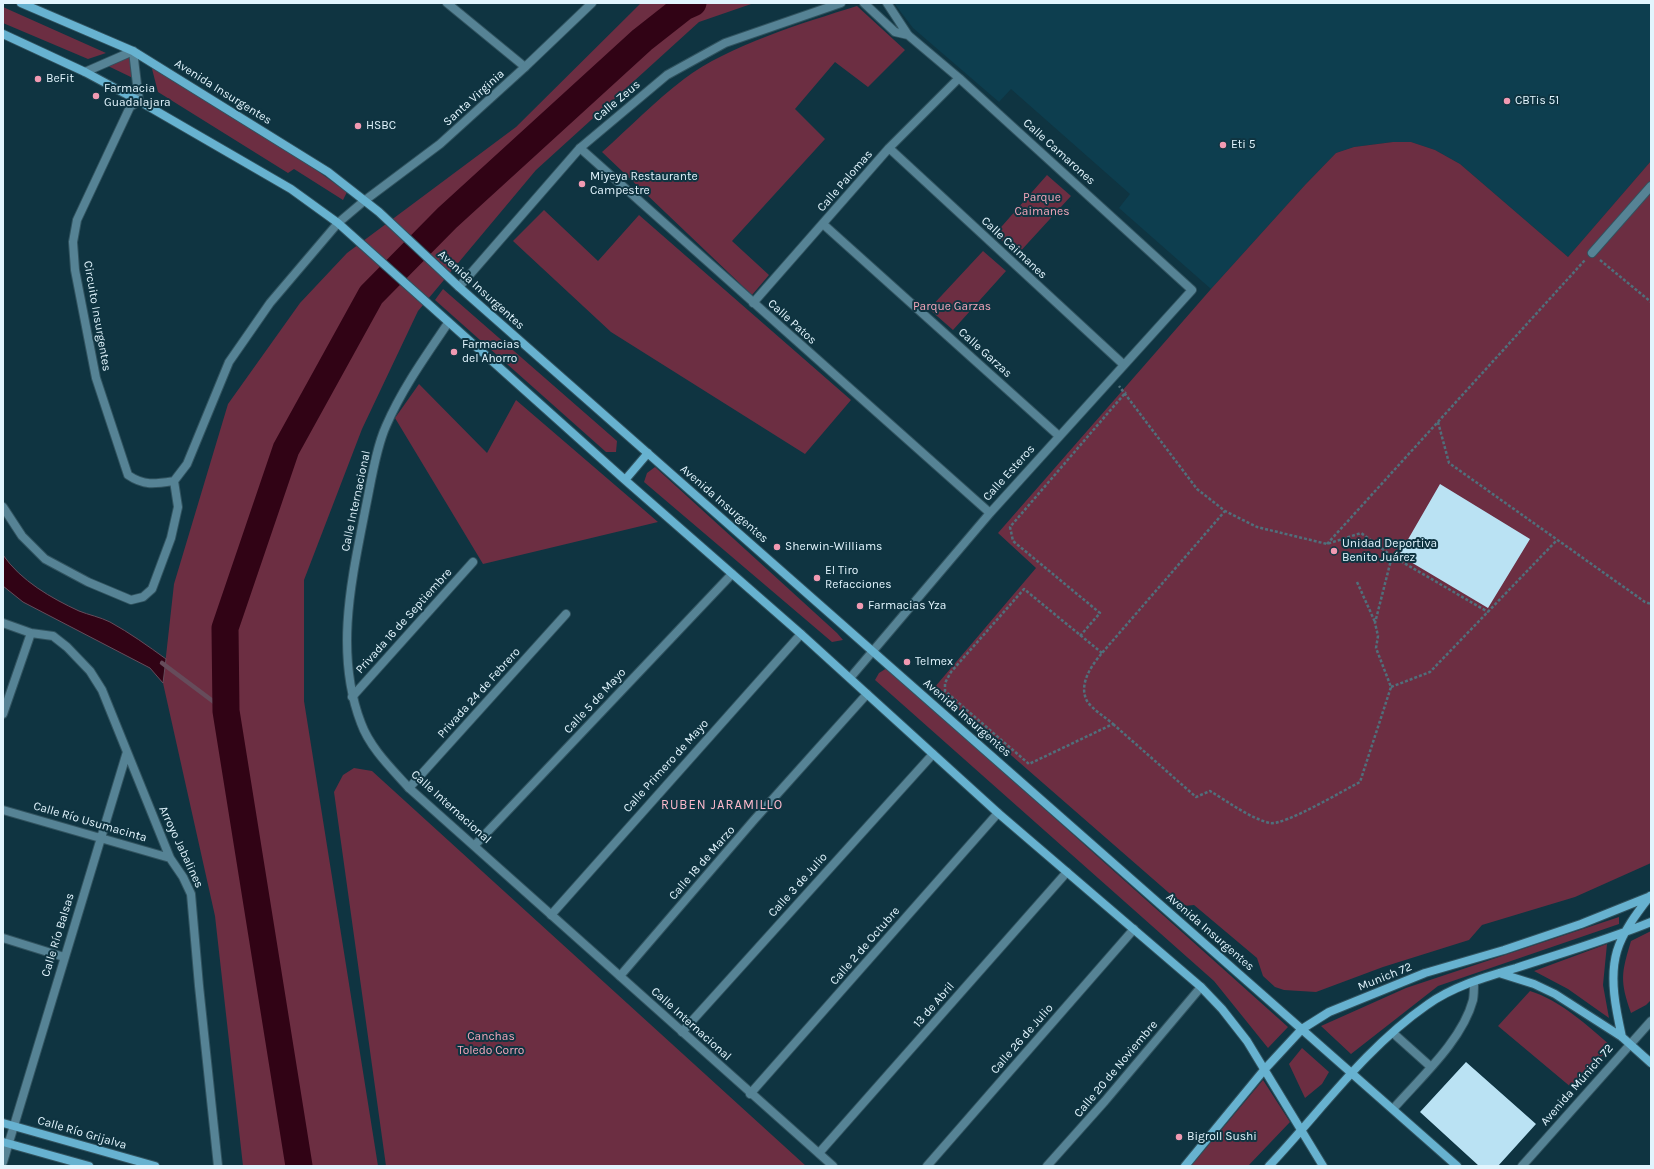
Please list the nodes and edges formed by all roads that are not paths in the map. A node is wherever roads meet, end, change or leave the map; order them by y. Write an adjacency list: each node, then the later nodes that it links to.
1 (21, 3): 9 (main road, Avenida Insurgentes)
2 (447, 3): 10 (street)
3 (592, 3): 10 (street, Santa Virginia)
4 (841, 3): 14 (street, Calle Zeus)
5 (864, 3): 8 (street, Calle Camarones)
6 (887, 3): 8 (street, Calle Camarones)
7 (3, 34): 11 (main road)
8 (908, 35): 12 (street, Calle Camarones)
9 (133, 51): 11 (street); 13 (street); 17 (main road, Avenida Insurgentes)
10 (525, 68): 17 (street, Santa Virginia)
11 (85, 72): 13 (main road)
12 (959, 78): 15 (street, Calle Palomas); 22 (street, Calle Camarones)
13 (139, 101): 18 (main road); 29 (street, Circuito Insurgentes)
14 (580, 148): 21 (street, Calle Zeus); 23 (street, Calle Patos)
15 (889, 148): 19 (street, Calle Palomas); 25 (street, Calle Caimanes)
16 (1651, 186): 20 (street)
17 (364, 201): 18 (street); 21 (main road, Avenida Insurgentes)
18 (338, 223): 24 (main road); 29 (street)
19 (823, 224): 23 (street, Calle Palomas); 26 (street, Calle Garzas)
20 (1592, 253)
21 (459, 287): 27 (main road, Avenida Insurgentes)
22 (1192, 290): 25 (street, Calle Esteros)
23 (753, 303): 31 (street, Calle Patos)
24 (448, 323): 28 (main road); 41 (street, Calle Internacional)
25 (1124, 365): 26 (street, Calle Esteros)
26 (1059, 436): 31 (street, Calle Esteros)
27 (648, 453): 28 (main road); 38 (main road, Avenida Insurgentes)
28 (625, 480): 33 (main road)
29 (174, 481): 30 (street)
30 (3, 507)
31 (990, 513): 38 (street, Calle Esteros)
32 (474, 562): 41 (street, Privada 16 de Septiembre)
33 (732, 574): 37 (main road); 49 (street, Calle 5 de Mayo)
34 (566, 614): 45 (street, Privada 24 de Febrero)
35 (3, 623): 36 (street, Arroyo Jabalines)
36 (31, 633): 42 (street); 43 (street, Arroyo Jabalines)
37 (801, 634): 39 (main road); 53 (street, Calle Primero de Mayo)
38 (873, 651): 39 (street, Calle Esteros); 64 (main road, Avenida Insurgentes)
39 (850, 678): 40 (main road)
40 (867, 694): 44 (main road); 60 (street, Calle 18 de Marzo)
41 (352, 697): 45 (street, Calle Internacional)
42 (3, 714)
43 (127, 752): 48 (street, Calle Río Balsas); 50 (street, Arroyo Jabalines)
44 (933, 754): 47 (main road); 65 (street, Calle 3 de Julio)
45 (409, 788): 49 (street, Calle Internacional)
46 (3, 810): 48 (street, Calle Río Usumacinta)
47 (998, 813): 51 (main road); 73 (street, Calle 2 de Octubre)
48 (100, 838): 50 (street, Calle Río Usumacinta); 58 (street, Calle Río Balsas)
49 (475, 845): 53 (street, Calle Internacional)
50 (170, 858): 83 (street, Arroyo Jabalines)
51 (1067, 872): 55 (main road); 79 (street, 13 de Abril)
52 (1651, 896): 56 (main road, Munich 72); 64 (main road, Munich 72)
53 (551, 915): 60 (street, Calle Internacional)
54 (1651, 922): 56 (main road)
55 (1134, 929): 62 (main road); 85 (street, Calle 26 de Julio)
56 (1624, 933): 59 (main road); 67 (main road, Munich 72)
57 (3, 938): 58 (street)
58 (64, 957): 76 (street, Calle Río Balsas)
59 (1499, 973): 61 (main road); 67 (main road)
60 (620, 976): 65 (street, Calle Internacional)
61 (1474, 982): 66 (main road); 70 (street)
62 (1201, 987): 71 (main road); 86 (street, Calle 20 de Noviembre)
63 (1651, 1021): 68 (street, Avenida Múnich 72)
64 (1302, 1029): 71 (main road, Munich 72); 72 (main road, Avenida Insurgentes)
65 (682, 1032): 73 (street, Calle Internacional)
66 (1393, 1033): 70 (street); 72 (main road)
67 (1622, 1037): 68 (main road)
68 (1630, 1044): 69 (main road); 91 (street, Avenida Múnich 72)
69 (1651, 1063)
70 (1431, 1067): 74 (street)
71 (1264, 1070): 77 (main road); 87 (main road, Munich 72)
72 (1351, 1073): 74 (main road, Avenida Insurgentes); 77 (main road)
73 (750, 1094): 79 (street, Calle Internacional)
74 (1393, 1109): 90 (main road, Avenida Insurgentes)
75 (3, 1123): 76 (main road, Calle Río Grijalva)
76 (13, 1126): 78 (street, Calle Río Balsas); 82 (main road, Calle Río Grijalva)
77 (1301, 1132): 88 (main road); 89 (main road)
78 (5, 1143): 80 (street); 81 (main road)
79 (818, 1153): 84 (street, Calle Internacional)
80 (3, 1162)
81 (89, 1166)
82 (155, 1166)
83 (218, 1166)
84 (833, 1166)
85 (927, 1166)
86 (1047, 1166)
87 (1185, 1166)
88 (1269, 1166)
89 (1323, 1166)
90 (1458, 1166)
91 (1522, 1166)

